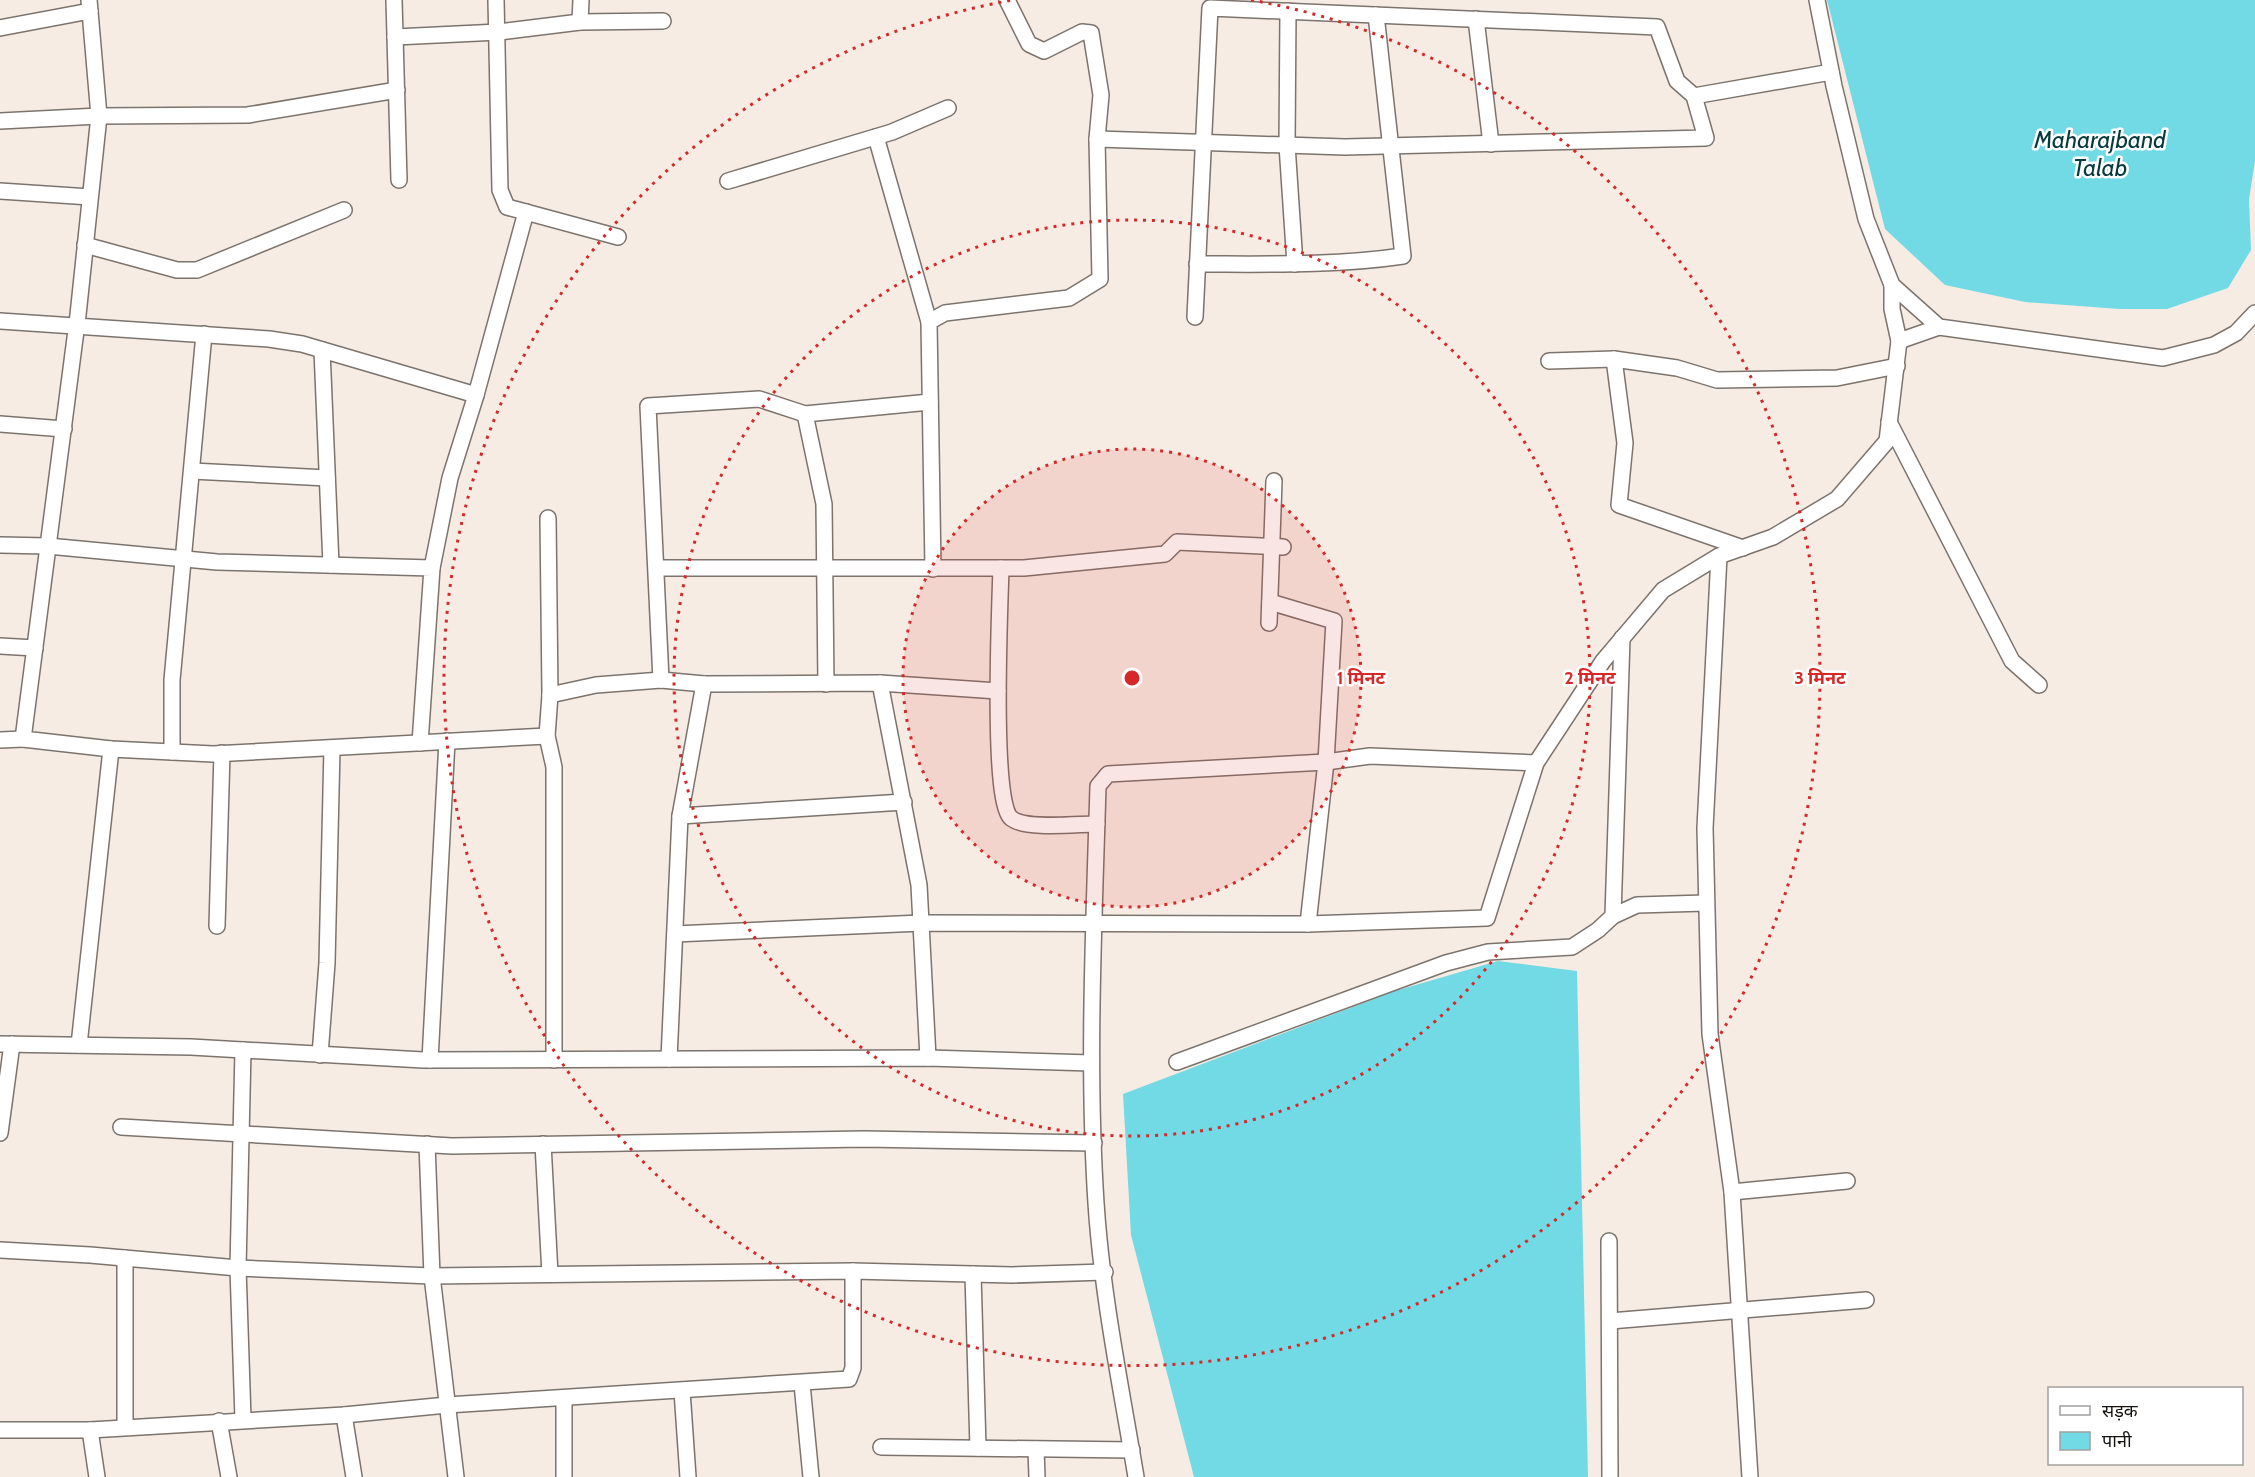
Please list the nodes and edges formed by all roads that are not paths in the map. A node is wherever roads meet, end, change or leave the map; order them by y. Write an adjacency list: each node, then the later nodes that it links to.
1 (394, 0): 14 (street)
2 (496, 0): 13 (street)
3 (581, 0): 11 (street)
4 (1007, 0): 22 (street)
5 (1817, 0): 15 (street)
6 (90, 5): 12 (street); 19 (street)
7 (1288, 11): 8 (street); 23 (street); 25 (street)
8 (1376, 15): 9 (street); 26 (street)
9 (1476, 19): 17 (street); 24 (street)
10 (663, 21): 11 (street)
11 (580, 22): 13 (street)
12 (0, 28)
13 (499, 32): 14 (street); 32 (street)
14 (395, 37): 16 (street)
15 (1831, 72): 17 (street); 37 (street)
16 (396, 90): 19 (street); 27 (street)
17 (1694, 96): 24 (street)
18 (948, 108): 21 (street)
19 (99, 116): 20 (street); 30 (street)
20 (0, 121)
21 (876, 137): 28 (street); 41 (street)
22 (1097, 139): 23 (street); 41 (street)
23 (1202, 142): 25 (street); 35 (street)
24 (1491, 144): 26 (street)
25 (1287, 145): 26 (street); 36 (street)
26 (1391, 146): 36 (street)
27 (399, 180)
28 (728, 181)
29 (0, 191): 30 (street)
30 (90, 197): 34 (street)
31 (344, 210): 34 (street)
32 (526, 212): 33 (street); 50 (street)
33 (618, 237)
34 (85, 245): 42 (street)
35 (1197, 264): 36 (street); 39 (street)
36 (1295, 264)
37 (1892, 285): 43 (street); 45 (street)
38 (2255, 313): 43 (street)
39 (1195, 317)
40 (0, 321): 42 (street)
41 (929, 322): 51 (street)
42 (77, 326): 44 (street); 55 (street)
43 (1939, 327): 45 (street)
44 (204, 334): 46 (street); 56 (street)
45 (1899, 341): 49 (street)
46 (322, 350): 50 (street); 57 (street)
47 (1614, 359): 48 (street); 49 (street); 63 (street)
48 (1549, 361)
49 (1897, 366): 53 (street)
50 (476, 395): 67 (street)
51 (930, 402): 52 (street); 69 (street)
52 (805, 414): 68 (street); 71 (street)
53 (1889, 422): 63 (street); 81 (street)
54 (0, 424): 55 (street)
55 (64, 429): 61 (street)
56 (192, 471): 57 (street); 65 (street)
57 (327, 478): 66 (street)
58 (1274, 481): 62 (street)
59 (548, 518): 83 (street)
60 (0, 545): 61 (street)
61 (48, 546): 65 (street); 76 (street)
62 (1277, 547): 70 (street); 72 (street)
63 (1743, 548): 64 (street)
64 (1719, 556): 74 (street); 98 (street)
65 (184, 559): 66 (street); 91 (street)
66 (331, 565): 67 (street)
67 (432, 568): 88 (street)
68 (657, 568): 71 (street); 77 (street)
69 (933, 568): 70 (street); 71 (street)
70 (1001, 568): 82 (street)
71 (824, 569): 80 (street)
72 (1270, 602): 73 (street); 93 (street)
73 (1269, 623)
74 (1622, 638): 94 (street); 99 (street)
75 (0, 646): 76 (street)
76 (35, 648): 85 (street)
77 (661, 680): 79 (street); 83 (street)
78 (880, 683): 80 (street); 82 (street); 95 (street)
79 (704, 684): 80 (street); 96 (street)
80 (826, 684)
81 (2039, 685)
82 (998, 691): 97 (street)
83 (550, 696): 84 (street)
84 (547, 736): 87 (street); 112 (street)
85 (23, 739): 86 (street); 90 (street)
86 (0, 740)
87 (447, 741): 88 (street); 111 (street)
88 (420, 743): 89 (street)
89 (332, 748): 92 (street); 108 (street)
90 (111, 749): 91 (street); 106 (street)
91 (172, 752): 92 (street)
92 (222, 753): 103 (street)
93 (1326, 762): 94 (street); 97 (street); 102 (street)
94 (1536, 763): 102 (street)
95 (904, 802): 96 (street); 100 (street)
96 (680, 816): 104 (street)
97 (1097, 824): 101 (street)
98 (1705, 903): 99 (street); 122 (street)
99 (1613, 916): 113 (street)
100 (921, 923): 101 (street); 104 (street); 109 (street)
101 (1094, 924): 102 (street); 114 (street)
102 (1308, 924)
103 (217, 926)
104 (675, 934): 110 (street)
105 (6, 1044): 106 (street); 116 (street)
106 (79, 1045): 107 (street)
107 (243, 1050): 108 (street); 117 (street)
108 (320, 1055): 111 (street)
109 (927, 1058): 110 (street); 114 (street)
110 (669, 1059): 112 (street)
111 (430, 1060): 112 (street)
112 (554, 1060)
113 (1177, 1062)
114 (1091, 1063): 118 (street)
115 (121, 1127): 117 (street)
116 (0, 1133)
117 (241, 1133): 119 (street); 126 (street)
118 (1094, 1143): 120 (street); 128 (street)
119 (427, 1144): 120 (street); 131 (street)
120 (543, 1144): 129 (street)
121 (1847, 1181): 122 (street)
122 (1732, 1192): 133 (street)
123 (1609, 1241): 134 (street)
124 (0, 1250): 125 (street)
125 (125, 1258): 126 (street); 142 (street)
126 (238, 1268): 131 (street); 140 (street)
127 (853, 1271): 129 (street); 130 (street); 135 (street)
128 (1105, 1272): 130 (street); 148 (street)
129 (550, 1274): 131 (street)
130 (973, 1274): 146 (street)
131 (432, 1276): 138 (street)
132 (1866, 1300): 133 (street)
133 (1739, 1309): 134 (street); 159 (street)
134 (1610, 1321): 158 (street)
135 (802, 1384): 136 (street); 155 (street)
136 (682, 1391): 137 (street); 154 (street)
137 (564, 1398): 138 (street); 153 (street)
138 (447, 1405): 139 (street); 152 (street)
139 (344, 1415): 140 (street); 151 (street)
140 (243, 1419): 141 (street)
141 (219, 1421): 142 (street); 150 (street)
142 (125, 1427): 144 (street)
143 (0, 1430): 144 (street)
144 (90, 1430): 149 (street)
145 (881, 1447): 146 (street)
146 (978, 1448): 147 (street)
147 (1036, 1449): 148 (street); 156 (street)
148 (1132, 1450): 157 (street)
149 (97, 1477)
150 (229, 1477)
151 (354, 1477)
152 (456, 1477)
153 (564, 1477)
154 (688, 1477)
155 (811, 1477)
156 (1037, 1477)
157 (1136, 1477)
158 (1610, 1477)
159 (1750, 1477)

